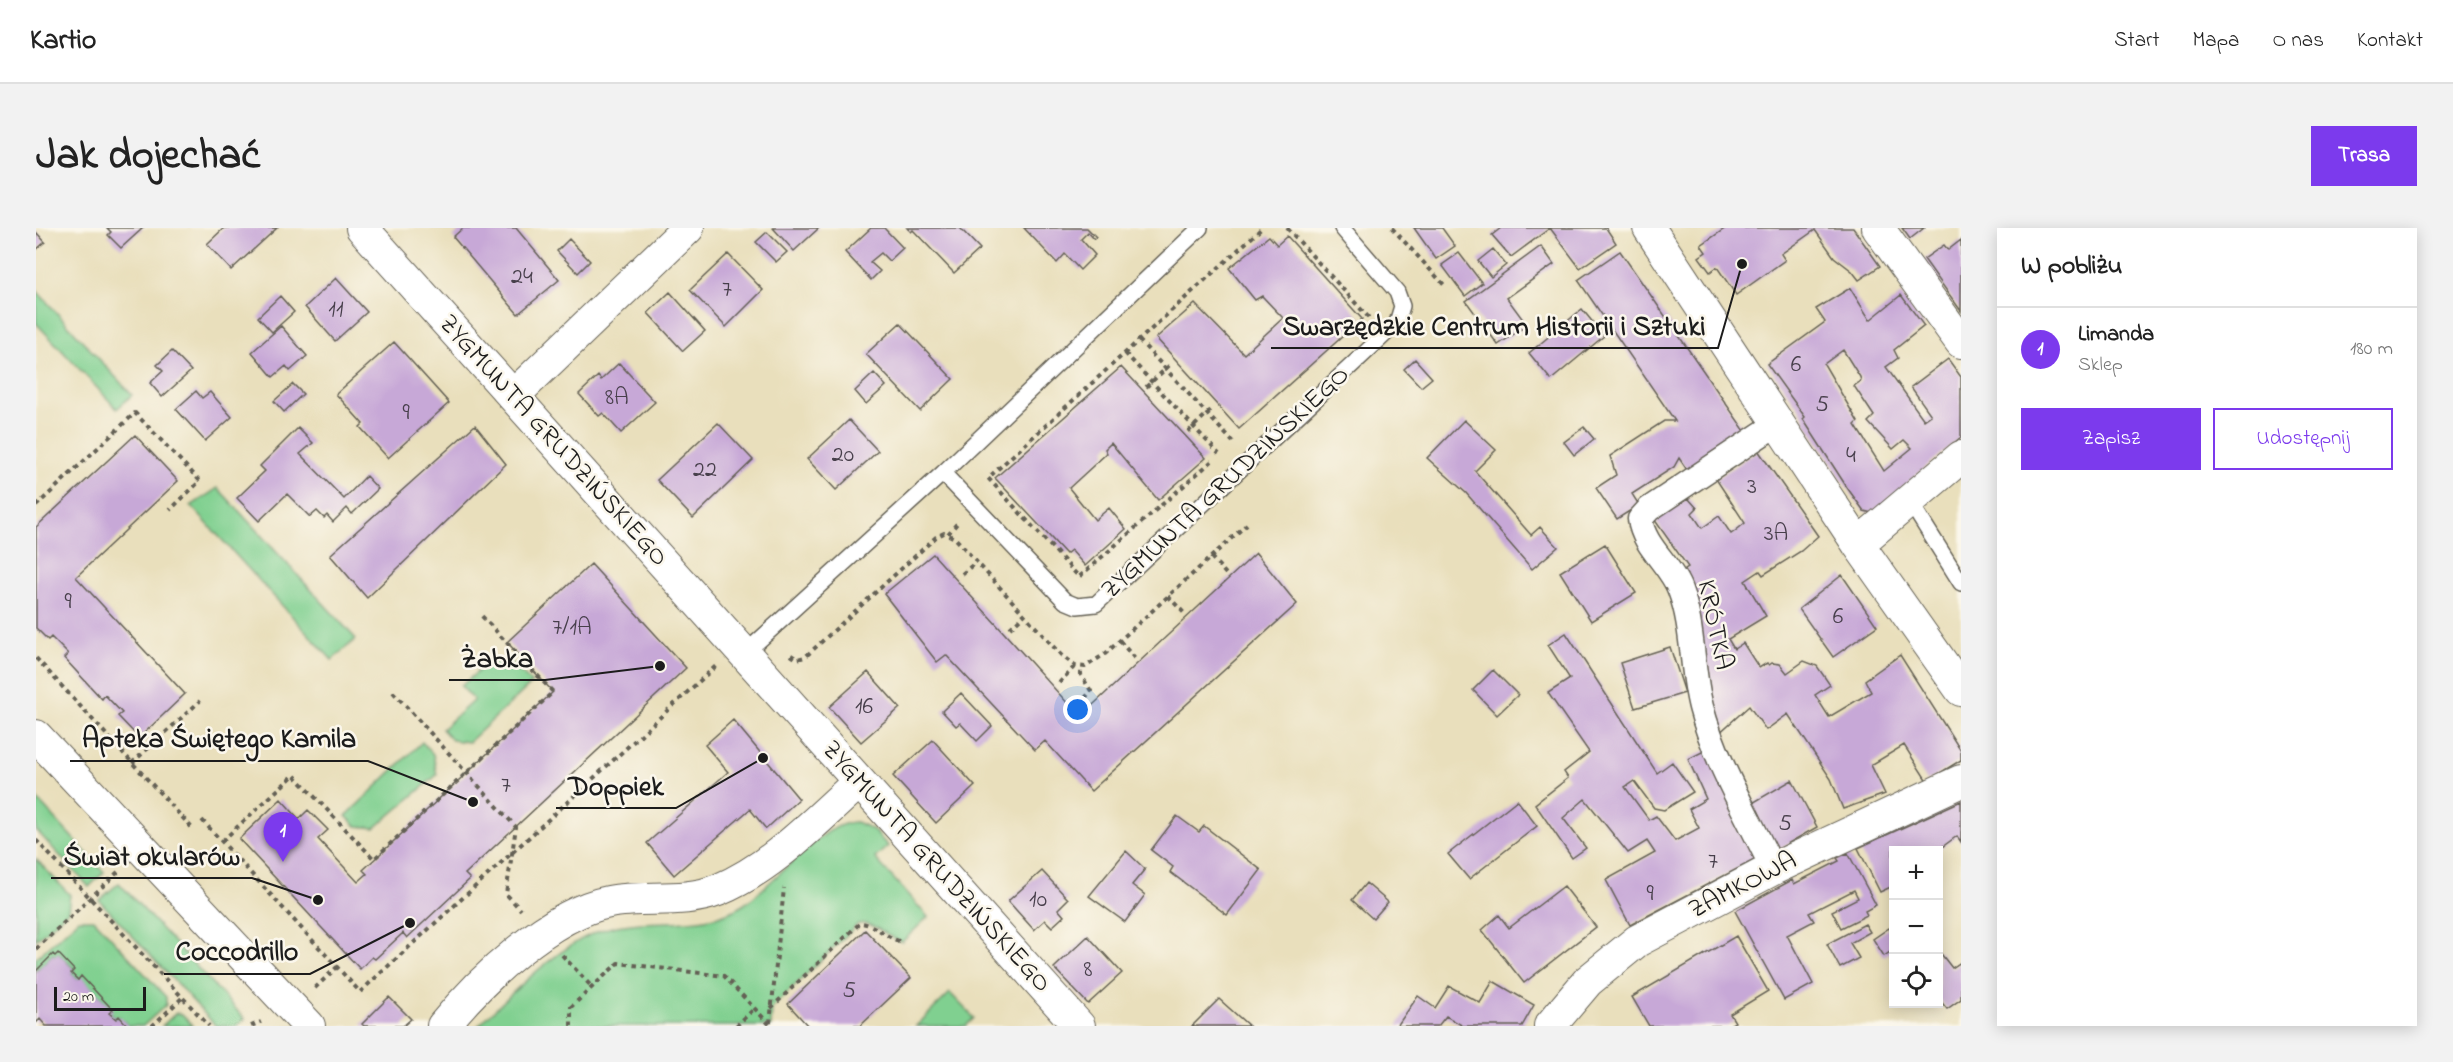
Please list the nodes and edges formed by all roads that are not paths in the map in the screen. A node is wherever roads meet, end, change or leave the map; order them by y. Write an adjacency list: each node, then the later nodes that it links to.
1 (362, 228): 8 (street, ZYGMUNTA GRUDZIŃSKIEGO)
2 (688, 228): 8 (street)
3 (1200, 228): 11 (lane)
4 (1342, 228): 11 (lane, ZYGMUNTA GRUDZIŃSKIEGO)
5 (1878, 228): 7 (street)
6 (1661, 233): 9 (street)
7 (1961, 342)
8 (513, 396): 15 (street, ZYGMUNTA GRUDZIŃSKIEGO)
9 (1778, 423): 13 (street); 20 (street, KRÓTKA)
10 (1961, 456): 12 (street)
11 (943, 473): 15 (lane)
12 (1909, 500): 13 (street); 14 (lane)
13 (1858, 544): 16 (street)
14 (1961, 583)
15 (741, 650): 19 (street, ZYGMUNTA GRUDZIŃSKIEGO)
16 (1961, 690)
17 (36, 736): 22 (street)
18 (1961, 781): 20 (street, ZAMKOWA)
19 (859, 782): 21 (street, ZYGMUNTA GRUDZIŃSKIEGO); 23 (street)
20 (1773, 869): 24 (street, ZAMKOWA)
21 (1075, 1024)
22 (309, 1026)
23 (443, 1026)
24 (1550, 1026)

